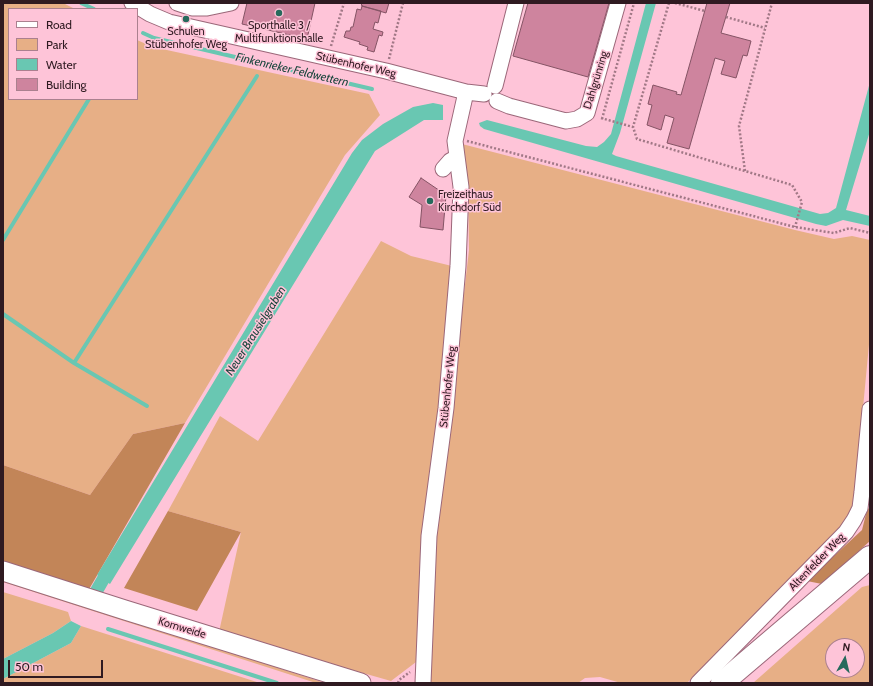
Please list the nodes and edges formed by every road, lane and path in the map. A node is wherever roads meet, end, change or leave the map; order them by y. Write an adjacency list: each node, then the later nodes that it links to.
1 (132, 3): 15 (street, Stübenhofer Weg)
2 (177, 3): 3 (street)
3 (231, 3)
4 (344, 3): 15 (path)
5 (403, 3): 16 (path)
6 (516, 3): 18 (street)
7 (618, 3): 18 (street, Dahlgrünring)
8 (634, 3): 19 (path)
9 (669, 3): 19 (path)
10 (675, 3): 12 (path)
11 (772, 3): 14 (path)
12 (705, 11)
13 (726, 17): 14 (path)
14 (765, 28): 23 (path)
15 (327, 58): 16 (street, Stübenhofer Weg)
16 (386, 71): 17 (street, Stübenhofer Weg)
17 (466, 92): 18 (street, Stübenhofer Weg); 20 (street, Stübenhofer Weg)
18 (492, 93)
19 (633, 127): 23 (path)
20 (455, 138): 21 (street, Stübenhofer Weg); 24 (path)
21 (457, 157): 22 (street); 31 (street, Stübenhofer Weg)
22 (443, 169)
23 (745, 171): 24 (path)
24 (795, 227): 25 (path)
25 (870, 233)
26 (870, 408): 32 (street, Altenfelder Weg)
27 (870, 557): 33 (highway)
28 (3, 571): 30 (main road, Kornweide)
29 (870, 577): 34 (highway)
30 (361, 683)
31 (423, 683)
32 (698, 683)
33 (722, 683)
34 (742, 683)

